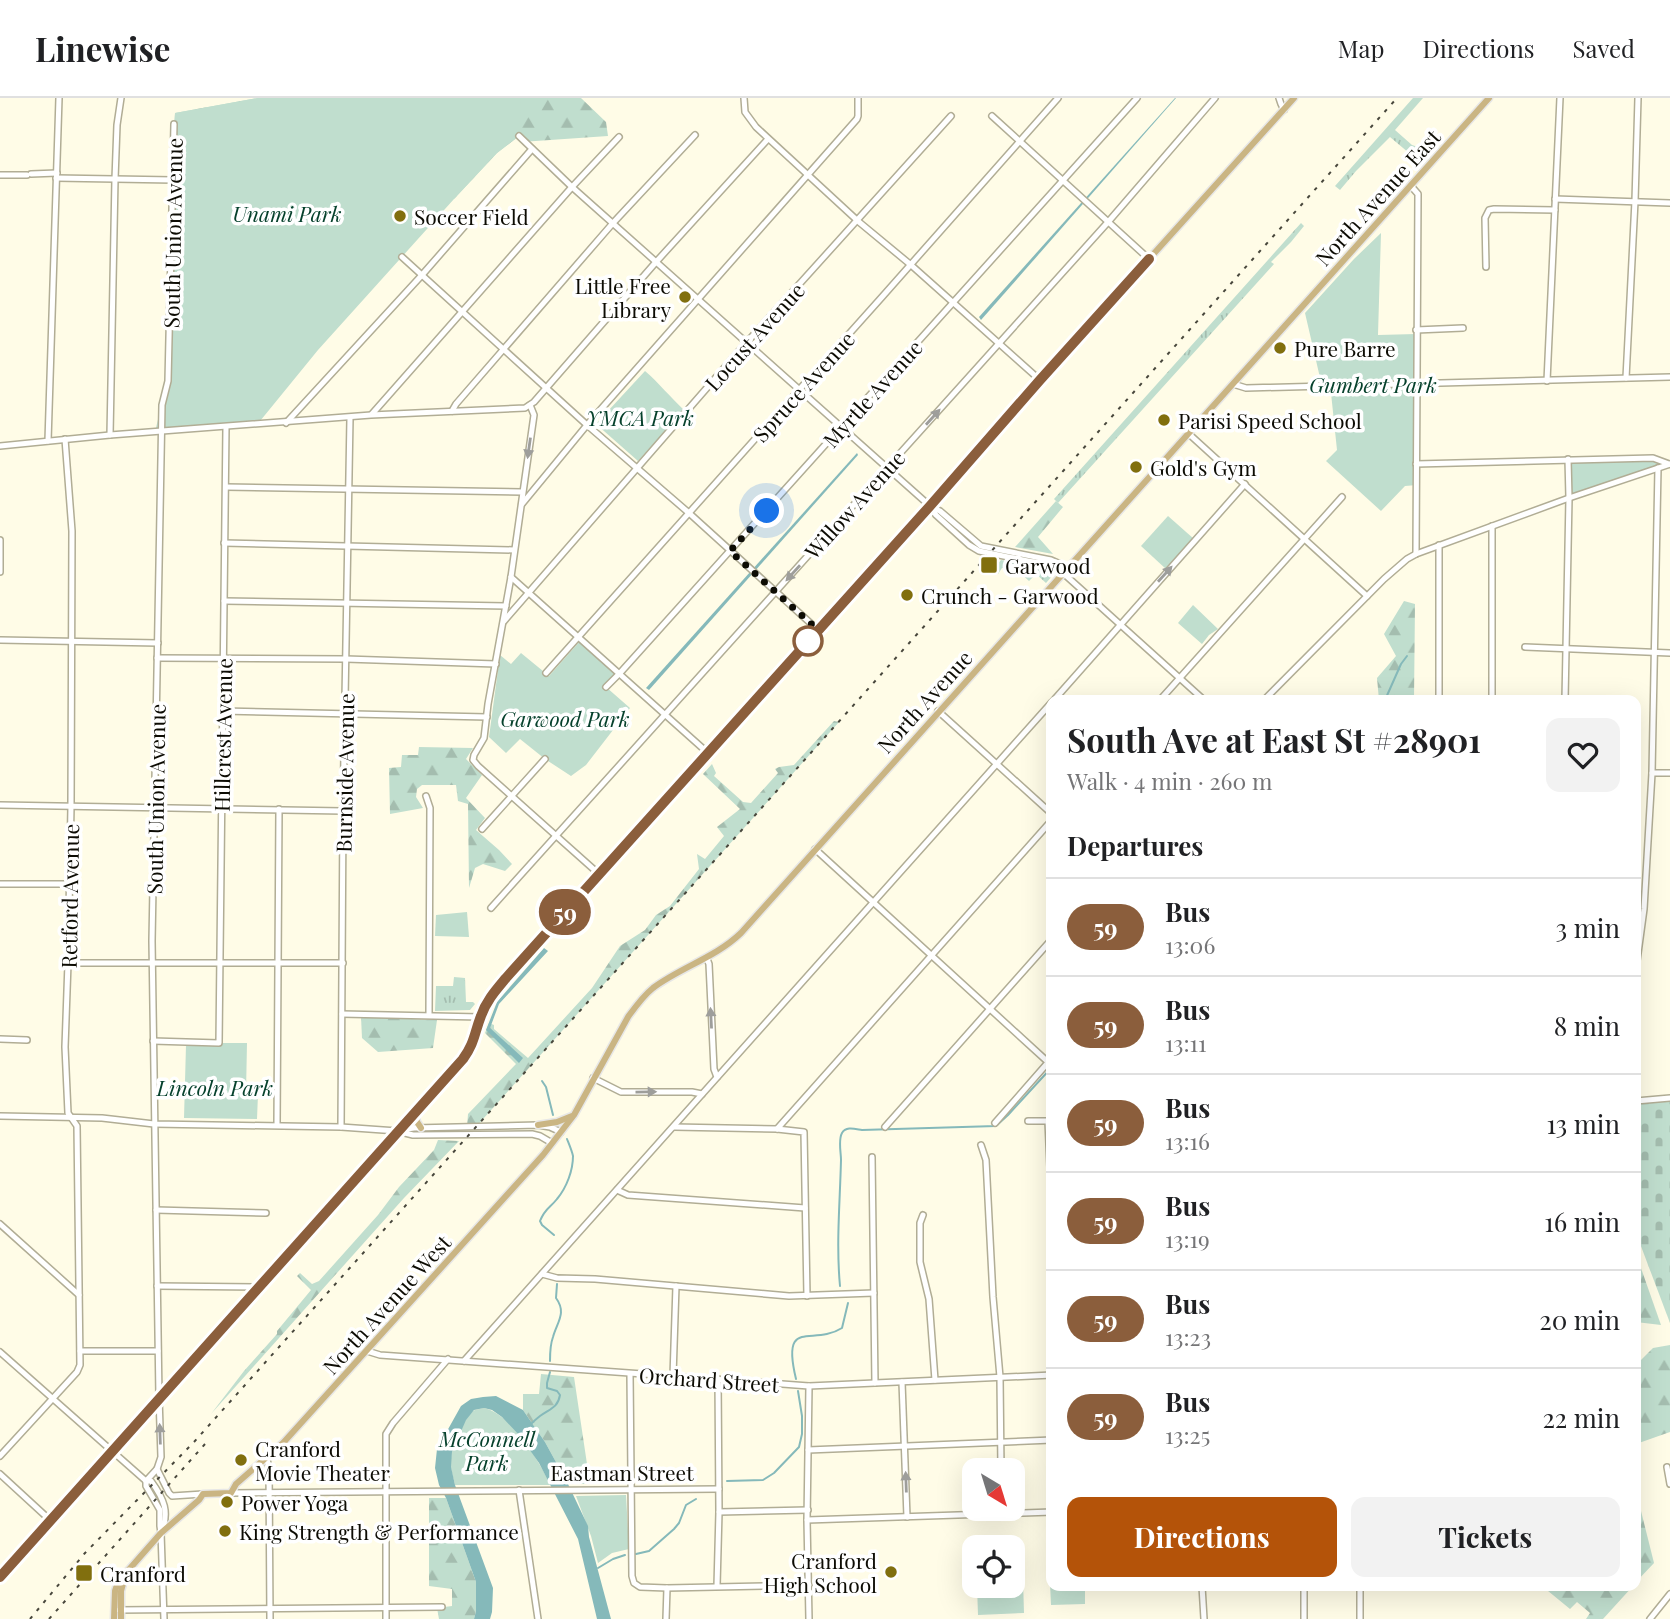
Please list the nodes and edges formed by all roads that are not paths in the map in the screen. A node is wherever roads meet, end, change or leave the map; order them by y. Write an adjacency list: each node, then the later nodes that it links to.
1 (59, 98): 25 (street)
2 (121, 98): 26 (street)
3 (744, 98): 20 (street)
4 (858, 98): 23 (street)
5 (1058, 98): 21 (street, Spruce Avenue)
6 (1137, 98): 28 (street, Myrtle Avenue)
7 (1215, 98): 36 (street, Willow Avenue)
8 (1279, 98): 13 (street)
9 (1294, 98): 13 (main road)
10 (1489, 98): 29 (main road, North Avenue East)
11 (1560, 98): 31 (street)
12 (1637, 98): 32 (street)
13 (1284, 110): 39 (main road)
14 (951, 116): 35 (street, Locust Avenue)
15 (992, 116): 21 (street)
16 (174, 124): 27 (street, South Union Avenue)
17 (695, 135): 37 (street)
18 (519, 136): 22 (street)
19 (619, 137): 30 (street)
20 (768, 139): 23 (street); 40 (street)
21 (1019, 142): 28 (street); 41 (street, Spruce Avenue)
22 (532, 149): 30 (street); 43 (street)
23 (808, 174): 35 (street); 45 (street)
24 (0, 175): 25 (street)
25 (56, 175): 26 (street); 73 (street)
26 (115, 179): 27 (street); 71 (street)
27 (173, 180): 69 (street, South Union Avenue)
28 (1063, 180): 36 (street); 46 (street, Myrtle Avenue)
29 (1411, 186): 44 (main road, North Avenue East); 49 (street)
30 (572, 187): 37 (street); 47 (street)
31 (1555, 199): 32 (street); 34 (street)
32 (1635, 201): 33 (street); 54 (street)
33 (1670, 203)
34 (1555, 211): 42 (street); 56 (street)
35 (858, 220): 41 (street); 50 (street, Locust Avenue)
36 (1109, 221): 39 (street); 51 (street, Willow Avenue)
37 (613, 223): 40 (street); 52 (street)
38 (402, 257): 43 (street)
39 (1149, 259): 55 (main road)
40 (656, 262): 45 (street); 59 (street)
41 (911, 265): 46 (street); 60 (street, Spruce Avenue)
42 (1486, 267)
43 (422, 275): 47 (street); 65 (street)
44 (1319, 288): 57 (main road, North Avenue)
45 (698, 299): 50 (street); 66 (street)
46 (954, 303): 51 (street); 68 (street, Myrtle Avenue)
47 (461, 312): 52 (street); 63 (street)
48 (1463, 328): 49 (street)
49 (1416, 330): 58 (street)
50 (747, 343): 60 (street); 78 (street, Locust Avenue)
51 (999, 343): 55 (street); 79 (street, Willow Avenue, one-way to 51)
52 (505, 349): 59 (street); 62 (street)
53 (1670, 377): 54 (street)
54 (1626, 379): 56 (street)
55 (1040, 380): 88 (main road)
56 (1547, 381): 58 (street)
57 (1233, 384): 58 (street); 70 (main road, North Avenue)
58 (1416, 384): 76 (street)
59 (547, 387): 61 (street); 66 (street)
60 (800, 389): 68 (street); 89 (street, Spruce Avenue)
61 (530, 405): 62 (street); 84 (street, one-way to 84)
62 (453, 411): 63 (street)
63 (371, 415): 64 (street)
64 (350, 418): 65 (street); 83 (street, Burnside Avenue)
65 (286, 423): 67 (street)
66 (587, 425): 78 (street); 87 (street)
67 (226, 427): 69 (street); 82 (street, Hillcrest Avenue)
68 (841, 427): 79 (street); 97 (street, Myrtle Avenue)
69 (162, 432): 71 (street); 114 (street, South Union Avenue)
70 (1189, 433): 81 (street); 100 (main road, North Avenue)
71 (110, 435): 72 (street)
72 (65, 439): 73 (street); 113 (street, Retford Avenue)
73 (48, 441): 74 (street)
74 (0, 446)
75 (1568, 459): 76 (street); 77 (street); 86 (street)
76 (1416, 464): 98 (street)
77 (1670, 464): 80 (street)
78 (636, 468): 89 (street); 102 (street, Locust Avenue)
79 (887, 468): 88 (street); 103 (street, Willow Avenue, one-way to 103)
80 (1658, 468): 86 (street); 117 (street)
81 (1245, 484): 91 (street); 109 (street, one-way to 81)
82 (226, 487): 83 (street); 93 (street, Hillcrest Avenue)
83 (349, 489): 84 (street); 95 (street, Burnside Avenue)
84 (522, 492): 87 (street)
85 (1342, 497): 91 (street)
86 (1569, 498): 90 (street); 116 (street)
87 (522, 505): 96 (street)
88 (930, 506): 100 (street); 110 (main road)
89 (689, 513): 97 (street); 111 (street, Spruce Avenue)
90 (1492, 526): 94 (street); 132 (street)
91 (1304, 539): 104 (street); 125 (street)
92 (0, 540): 99 (street)
93 (225, 543): 95 (street); 105 (street, Hillcrest Avenue)
94 (1439, 545): 98 (street); 131 (street)
95 (348, 546): 96 (street); 106 (street, Burnside Avenue)
96 (514, 550): 101 (street)
97 (730, 551): 103 (street); 124 (street, Myrtle Avenue)
98 (1416, 554): 104 (street)
99 (0, 572)
100 (1063, 573): 109 (street); 136 (main road, North Avenue)
101 (511, 577): 102 (street); 107 (street)
102 (528, 592): 108 (street, Locust Avenue); 111 (street)
103 (776, 592): 110 (street); 138 (street, Willow Avenue)
104 (1367, 596): 130 (street)
105 (224, 601): 106 (street); 120 (street, Hillcrest Avenue)
106 (347, 603): 107 (street); 121 (street, Burnside Avenue)
107 (506, 606): 108 (street)
108 (504, 621): 122 (street)
109 (1120, 625): 125 (street); 127 (street)
110 (818, 630): 140 (main road)
111 (577, 636): 123 (street, Spruce Avenue); 124 (street)
112 (0, 640): 113 (street)
113 (71, 642): 114 (street); 148 (street, Retford Avenue)
114 (158, 643): 119 (street, South Union Avenue)
115 (1525, 647): 116 (street)
116 (1566, 650): 117 (street); 133 (street)
117 (1655, 652): 118 (street); 143 (street)
118 (1670, 653)
119 (158, 658): 120 (street); 149 (street, South Union Avenue)
120 (223, 659): 121 (street); 135 (street, Hillcrest Avenue)
121 (346, 659): 122 (street); 137 (street, Burnside Avenue)
122 (496, 664): 139 (street)
123 (546, 673)
124 (620, 673): 126 (street, Myrtle Avenue); 138 (street)
125 (1179, 678): 128 (street); 129 (street)
126 (606, 687)
127 (1058, 695)
128 (1164, 695)
129 (1198, 695)
130 (1269, 695)
131 (1439, 695)
132 (1492, 695)
133 (1564, 695)
134 (1046, 709): 142 (street)
135 (222, 711): 137 (street); 150 (street, Hillcrest Avenue)
136 (938, 711): 142 (street); 157 (main road, North Avenue)
137 (345, 715): 139 (street); 153 (street, Burnside Avenue)
138 (667, 715): 140 (street); 156 (street, Willow Avenue)
139 (487, 717): 146 (street)
140 (708, 753): 158 (main road)
141 (545, 759): 146 (street)
142 (996, 765): 152 (street); 161 (street)
143 (1652, 773): 144 (street); 163 (street)
144 (1670, 773)
145 (425, 796): 174 (street)
146 (512, 796): 155 (street); 156 (street)
147 (0, 805): 148 (street)
148 (71, 806): 149 (street); 160 (street, Retford Avenue)
149 (155, 807): 150 (street); 168 (street, South Union Avenue)
150 (221, 808): 151 (street); 171 (street, Hillcrest Avenue)
151 (279, 809): 153 (street); 169 (street)
152 (1046, 809)
153 (343, 811): 170 (street, Burnside Avenue)
154 (1046, 827): 165 (street)
155 (482, 829)
156 (557, 837): 158 (street); 162 (street, Willow Avenue)
157 (815, 849): 161 (street); 166 (main road, North Avenue)
158 (599, 874): 175 (main road)
159 (0, 884): 160 (street)
160 (69, 884): 167 (street, Retford Avenue)
161 (874, 903): 165 (street); 181 (street)
162 (491, 908)
163 (1641, 931)
164 (1046, 946): 172 (street)
165 (930, 955): 172 (street); 200 (street)
166 (707, 959): 181 (street, one-way to 166); 182 (main road, North Avenue)
167 (68, 963): 168 (street); 189 (street, Retford Avenue)
168 (153, 963): 171 (street); 178 (street, South Union Avenue)
169 (279, 963): 170 (street); 171 (street); 194 (street)
170 (343, 963): 173 (street, Burnside Avenue)
171 (219, 964): 178 (street, Hillcrest Avenue)
172 (990, 1009): 179 (street); 198 (street)
173 (342, 1014): 174 (street); 196 (street, Burnside Avenue)
174 (429, 1015): 175 (street)
175 (480, 1017): 186 (main road)
176 (0, 1039): 177 (street)
177 (27, 1040)
178 (153, 1041): 193 (street, South Union Avenue)
179 (1046, 1057)
180 (1046, 1065): 192 (street)
181 (718, 1077): 183 (street)
182 (593, 1078): 183 (street, one-way to 183); 187 (main road, North Avenue)
183 (702, 1094): 197 (street)
184 (1670, 1098): 185 (street)
185 (1641, 1101)
186 (415, 1111): 199 (main road); 201 (main road)
187 (574, 1115): 195 (main road); 202 (main road, North Avenue)
188 (0, 1116): 189 (street)
189 (71, 1117): 193 (street); 217 (street, Retford Avenue)
190 (1028, 1121): 191 (street)
191 (1046, 1121)
192 (995, 1123)
193 (154, 1124): 194 (street); 208 (street, South Union Avenue)
194 (277, 1125): 196 (street)
195 (538, 1125): 199 (street); 202 (street)
196 (341, 1127): 201 (street)
197 (674, 1127): 200 (street); 206 (street)
198 (885, 1127)
199 (421, 1128): 201 (street)
200 (777, 1129): 207 (street)
201 (397, 1131): 203 (street); 215 (main road)
202 (561, 1132): 203 (main road, North Avenue West)
203 (552, 1143): 221 (main road, North Avenue West)
204 (981, 1145): 228 (street)
205 (872, 1157): 216 (street)
206 (617, 1191): 207 (street); 212 (street)
207 (805, 1208): 218 (street)
208 (156, 1210): 209 (street); 213 (street, South Union Avenue)
209 (266, 1213)
210 (923, 1215): 230 (street)
211 (0, 1224): 217 (street)
212 (542, 1274): 214 (street); 224 (street)
213 (157, 1286): 215 (street); 220 (street, South Union Avenue)
214 (676, 1286): 218 (street); 227 (street)
215 (257, 1287): 234 (main road)
216 (874, 1293): 218 (street); 232 (street)
217 (79, 1295): 219 (street, Retford Avenue)
218 (807, 1296)
219 (80, 1351): 220 (street); 235 (street)
220 (158, 1351): 234 (street, South Union Avenue)
221 (367, 1351): 223 (street, Orchard Street); 243 (main road, North Avenue West)
222 (0, 1352): 235 (street)
223 (448, 1359): 224 (street, Orchard Street); 252 (street)
224 (464, 1361): 225 (street, Orchard Street)
225 (630, 1374): 227 (street, Orchard Street); 251 (street)
226 (1046, 1375): 228 (street, Orchard Street)
227 (673, 1376): 229 (street, Orchard Street)
228 (1000, 1377): 230 (street, Orchard Street); 237 (street)
229 (718, 1379): 233 (street, Orchard Street); 249 (street)
230 (935, 1380): 231 (street, Orchard Street)
231 (902, 1382): 232 (street, Orchard Street); 238 (street)
232 (875, 1383): 233 (street, Orchard Street)
233 (809, 1385): 239 (street)
234 (159, 1397): 240 (main road); 245 (street, South Union Avenue, one-way to 234)
235 (52, 1398): 240 (street); 241 (street)
236 (1046, 1440): 237 (street)
237 (1001, 1443): 238 (street); 242 (street)
238 (905, 1447): 239 (street); 261 (street, one-way to 238)
239 (808, 1450): 256 (street)
240 (113, 1452): 247 (street); 262 (main road)
241 (0, 1456)
242 (1001, 1458)
243 (267, 1459): 253 (street); 254 (main road, North Avenue West)
244 (1667, 1467): 248 (street)
245 (158, 1471): 247 (street); 255 (street, Eastman Street)
246 (0, 1474): 262 (street)
247 (146, 1481): 264 (street)
248 (1670, 1484)
249 (719, 1489): 251 (street, Eastman Street); 258 (street)
250 (519, 1490): 251 (street, Eastman Street); 252 (street, Eastman Street); 283 (street)
251 (630, 1490): 268 (street)
252 (386, 1491): 253 (street, Eastman Street); 273 (street)
253 (269, 1492): 254 (street, Eastman Street); 275 (street)
254 (231, 1493): 255 (main road, Eastman Street)
255 (203, 1494): 264 (main road)
256 (808, 1510): 258 (street); 263 (street)
257 (1026, 1511): 259 (street)
258 (719, 1512): 267 (street)
259 (1046, 1512)
260 (962, 1513): 261 (street)
261 (907, 1517): 263 (street)
262 (50, 1520): 265 (main road)
263 (807, 1520): 266 (street)
264 (161, 1533): 276 (main road); 277 (street)
265 (0, 1577)
266 (810, 1585): 267 (street); 285 (street)
267 (718, 1586): 268 (street)
268 (667, 1588): 284 (street)
269 (1202, 1591): 286 (street)
270 (1304, 1591): 287 (street)
271 (1360, 1591): 288 (street)
272 (1670, 1594): 289 (street)
273 (386, 1607): 274 (street); 275 (street); 282 (street)
274 (442, 1607)
275 (270, 1608): 277 (street); 281 (street)
276 (117, 1609): 277 (street); 278 (main road); 279 (main road)
277 (164, 1609): 280 (street)
278 (114, 1619)
279 (121, 1619)
280 (164, 1619)
281 (270, 1619)
282 (386, 1619)
283 (538, 1619)
284 (666, 1619)
285 (809, 1619)
286 (1204, 1619)
287 (1304, 1619)
288 (1360, 1619)
289 (1650, 1619)

